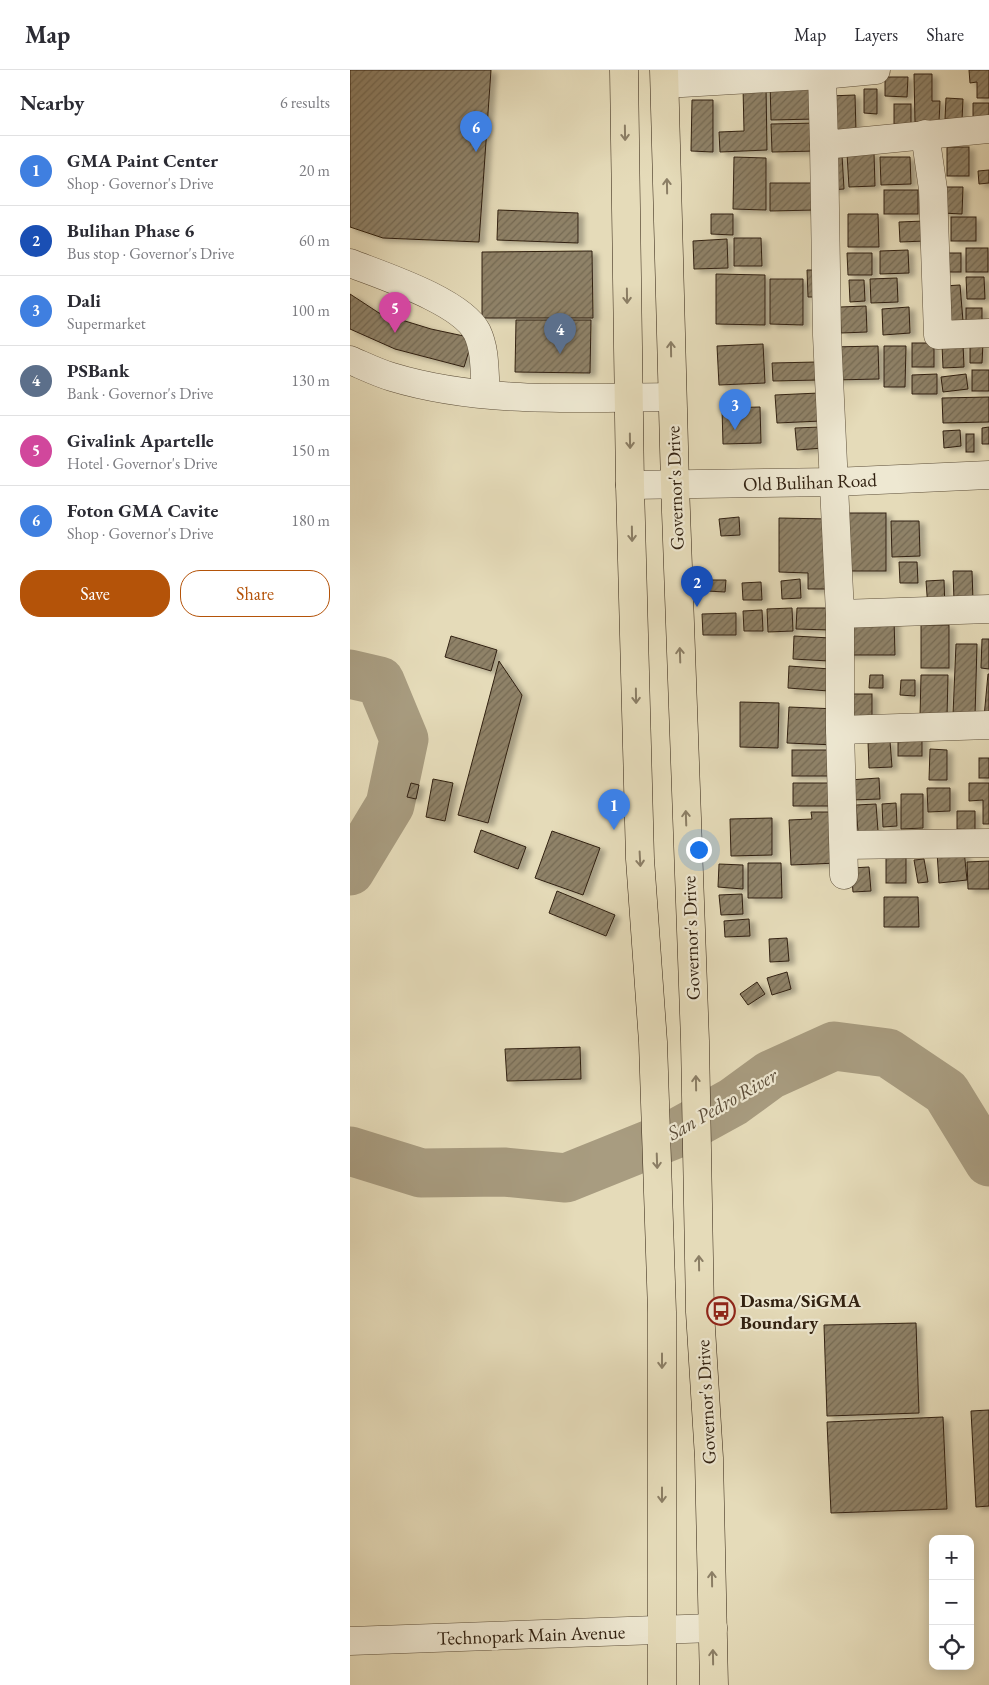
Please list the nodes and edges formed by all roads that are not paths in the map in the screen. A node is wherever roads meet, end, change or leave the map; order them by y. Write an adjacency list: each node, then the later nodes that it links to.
1 (624, 70): 13 (highway, one-way to 13)
2 (876, 70): 3 (street)
3 (822, 75): 4 (street); 7 (street)
4 (664, 77): 12 (highway, Governor's Drive, one-way to 4)
5 (989, 129): 6 (street)
6 (925, 134): 7 (street); 9 (street)
7 (824, 145): 15 (street)
8 (350, 263): 11 (street)
9 (989, 333)
10 (350, 360): 11 (street)
11 (486, 393): 13 (street)
12 (672, 397): 13 (street); 16 (highway, Governor's Drive)
13 (629, 398): 17 (highway, one-way to 17)
14 (989, 474): 15 (street, Old Bulihan Road)
15 (834, 482): 16 (street, Old Bulihan Road); 19 (street)
16 (675, 484): 17 (street, Old Bulihan Road); 25 (highway, Governor's Drive, one-way to 16)
17 (630, 485): 26 (highway, one-way to 26)
18 (989, 610): 19 (street)
19 (840, 614): 21 (street)
20 (989, 725): 21 (street)
21 (840, 730): 23 (street)
22 (989, 843): 23 (street)
23 (844, 846): 24 (street)
24 (844, 875)
25 (713, 1628): 26 (street, Technopark Main Avenue); 29 (highway, Governor's Drive, one-way to 25)
26 (661, 1630): 27 (street, Technopark Main Avenue); 28 (highway)
27 (350, 1641)
28 (662, 1685)
29 (714, 1685)

